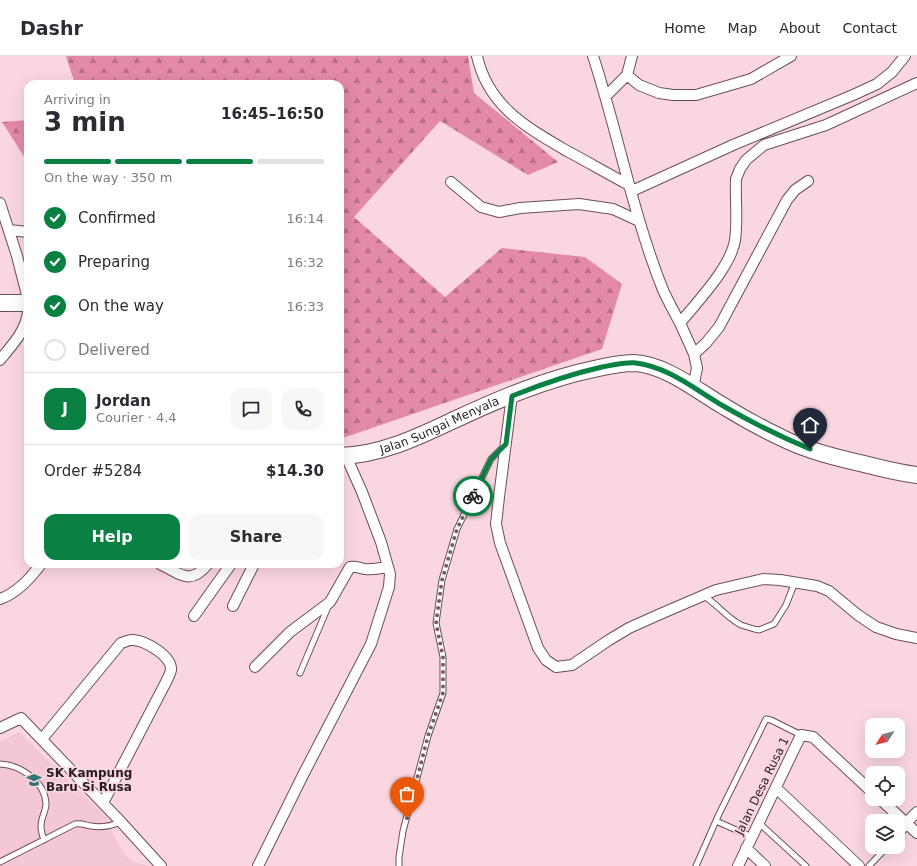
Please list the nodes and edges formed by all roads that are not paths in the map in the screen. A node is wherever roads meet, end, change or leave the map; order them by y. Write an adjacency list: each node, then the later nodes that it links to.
1 (477, 56): 11 (street)
2 (593, 56): 8 (street)
3 (632, 56): 6 (street)
4 (791, 56): 6 (street)
5 (905, 56): 11 (street)
6 (627, 75): 8 (street)
7 (917, 83): 19 (street)
8 (606, 96): 11 (street)
9 (808, 181): 21 (street)
10 (451, 182): 13 (street)
11 (631, 188): 13 (street)
12 (0, 203): 14 (street)
13 (639, 221): 19 (street)
14 (9, 230): 15 (street); 16 (street)
15 (24, 232)
16 (24, 284)
17 (0, 303): 18 (main road)
18 (24, 303)
19 (680, 323): 21 (street)
20 (24, 326): 22 (street)
21 (694, 354): 23 (street)
22 (0, 360)
23 (693, 388): 24 (main road, Jalan Sungai Menyala); 28 (main road, Jalan Sungai Menyala)
24 (512, 396): 25 (street); 26 (main road, Jalan Sungai Menyala)
25 (506, 444): 36 (street); 66 (lane)
26 (344, 456)
27 (344, 458): 29 (street)
28 (917, 475)
29 (388, 567): 38 (street); 65 (street)
30 (38, 568): 37 (street)
31 (168, 568): 32 (street)
32 (204, 568)
33 (228, 568): 40 (street)
34 (252, 568): 39 (street)
35 (795, 582): 36 (street); 36 (lane); 41 (street)
36 (703, 596)
37 (0, 599)
38 (330, 602): 42 (street); 43 (lane)
39 (233, 606)
40 (194, 616)
41 (917, 638)
42 (255, 667)
43 (300, 673)
44 (0, 728): 46 (street)
45 (801, 735): 48 (street, Jalan Desa Rusa 1); 49 (street, Jalan Desa Rusa 1); 53 (lane)
46 (42, 739): 50 (street); 50 (street)
47 (0, 764): 60 (lane)
48 (865, 785)
49 (776, 788): 55 (street, Jalan Desa Rusa 1); 71 (street)
50 (103, 803): 54 (street)
51 (888, 806): 56 (street)
52 (917, 812): 56 (street)
53 (716, 820): 59 (lane); 67 (lane)
54 (121, 822): 60 (lane); 64 (street)
55 (759, 823): 59 (street, Jalan Desa Rusa 1); 70 (lane)
56 (907, 824): 57 (lane); 58 (street)
57 (905, 827)
58 (917, 834)
59 (752, 837): 61 (street, Jalan Desa Rusa 1)
60 (44, 840): 63 (lane)
61 (746, 848): 68 (street, Jalan Desa Rusa 1); 69 (street)
62 (880, 854): 72 (lane)
63 (0, 862)
64 (161, 866)
65 (258, 866)
66 (399, 866)
67 (696, 866)
68 (738, 866)
69 (766, 866)
70 (806, 866)
71 (859, 866)
72 (869, 866)

